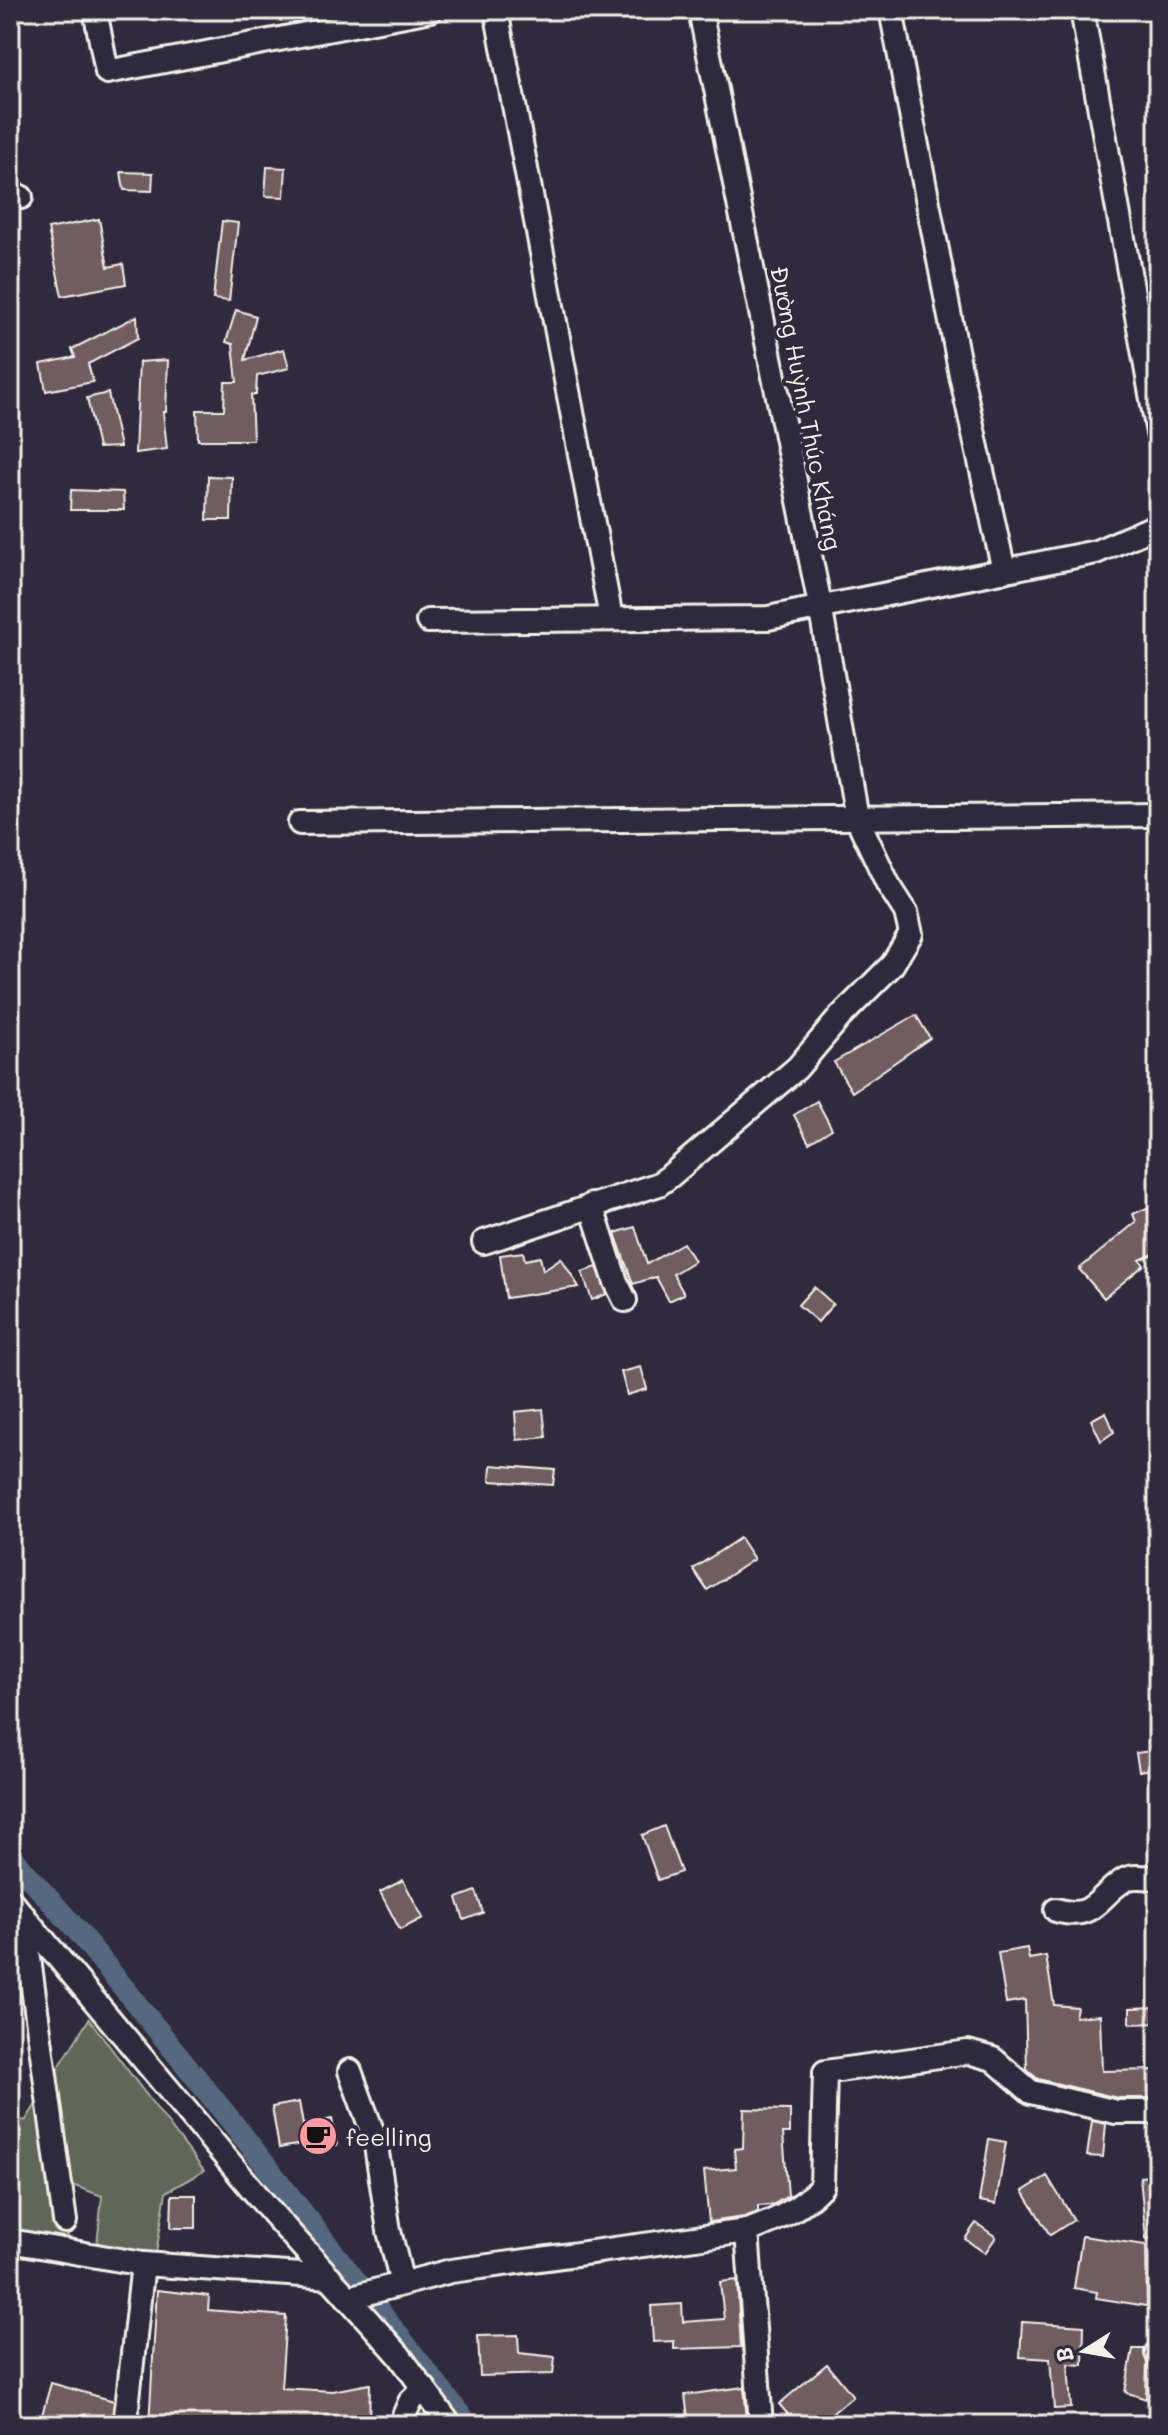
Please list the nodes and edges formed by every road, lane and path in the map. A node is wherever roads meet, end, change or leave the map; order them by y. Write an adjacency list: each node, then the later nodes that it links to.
1 (95, 10): 2 (street)
2 (431, 10)
3 (496, 10): 12 (street)
4 (700, 10): 11 (street, Đường Huỳnh Thúc Kháng)
5 (891, 10): 10 (street)
6 (1082, 10): 7 (street)
7 (1148, 314): 8 (street)
8 (1158, 433)
9 (1158, 525): 10 (street)
10 (1004, 571): 11 (street)
11 (820, 605): 12 (street); 15 (street, Đường Huỳnh Thúc Kháng)
12 (611, 618): 13 (street)
13 (428, 621)
14 (1158, 815): 15 (street)
15 (857, 818): 16 (street); 17 (street, Đường Huỳnh Thúc Kháng)
16 (300, 823)
17 (591, 1205): 18 (street, Đường Huỳnh Thúc Kháng); 19 (street)
18 (484, 1242)
19 (625, 1300)
20 (1158, 1878): 22 (street)
21 (16, 1907): 25 (street); 29 (street)
22 (1056, 1910)
23 (350, 2071): 30 (street)
24 (1158, 2112): 26 (street)
25 (65, 2221)
26 (747, 2231): 30 (street); 36 (street)
27 (10, 2241): 28 (street)
28 (143, 2264): 29 (street); 33 (street)
29 (330, 2277): 31 (street)
30 (395, 2286): 31 (street)
31 (354, 2297): 32 (street)
32 (424, 2388): 34 (street); 35 (street)
33 (125, 2425)
34 (400, 2425)
35 (450, 2425)
36 (761, 2425)

